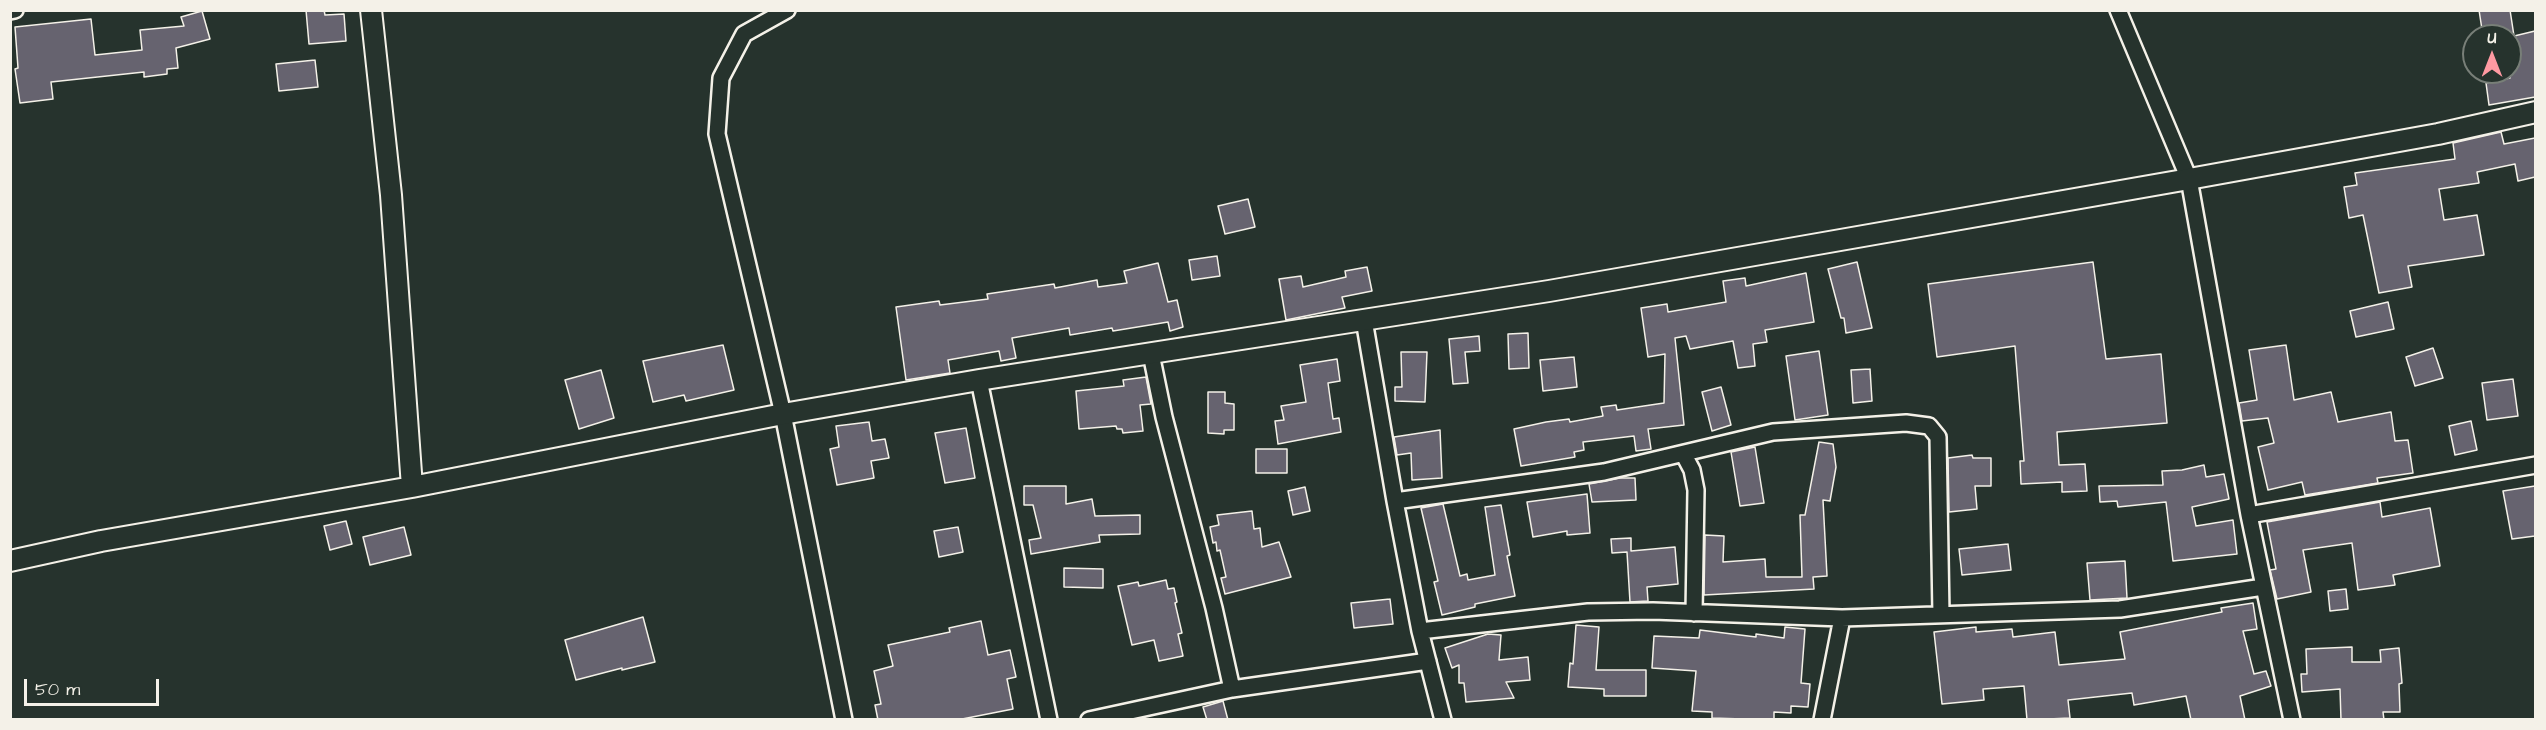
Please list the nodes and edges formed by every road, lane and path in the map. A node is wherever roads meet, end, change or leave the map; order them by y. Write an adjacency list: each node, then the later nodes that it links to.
1 (15, 10): 5 (street)
2 (371, 10): 14 (street)
3 (787, 10): 11 (street)
4 (2118, 10): 7 (street)
5 (10, 11)
6 (2535, 112): 7 (street)
7 (2189, 179): 8 (street); 16 (street)
8 (1364, 320): 9 (street); 15 (street)
9 (1151, 354): 10 (street); 24 (street)
10 (979, 380): 11 (street); 27 (street)
11 (783, 414): 14 (street); 26 (street)
12 (1684, 455): 15 (street); 19 (street); 20 (street)
13 (2535, 465): 16 (street)
14 (412, 487): 17 (street)
15 (1395, 501): 22 (street)
16 (2249, 515): 18 (street)
17 (10, 561)
18 (2263, 587): 20 (street); 31 (street)
19 (1694, 613): 21 (street); 22 (street)
20 (1941, 615): 21 (street)
21 (1842, 618): 30 (street)
22 (1420, 631): 23 (street)
23 (1428, 661): 24 (street); 29 (street)
24 (1232, 689): 25 (street)
25 (1117, 717): 28 (street)
26 (844, 720)
27 (1049, 720)
28 (1089, 720)
29 (1443, 720)
30 (1822, 720)
31 (2292, 720)

